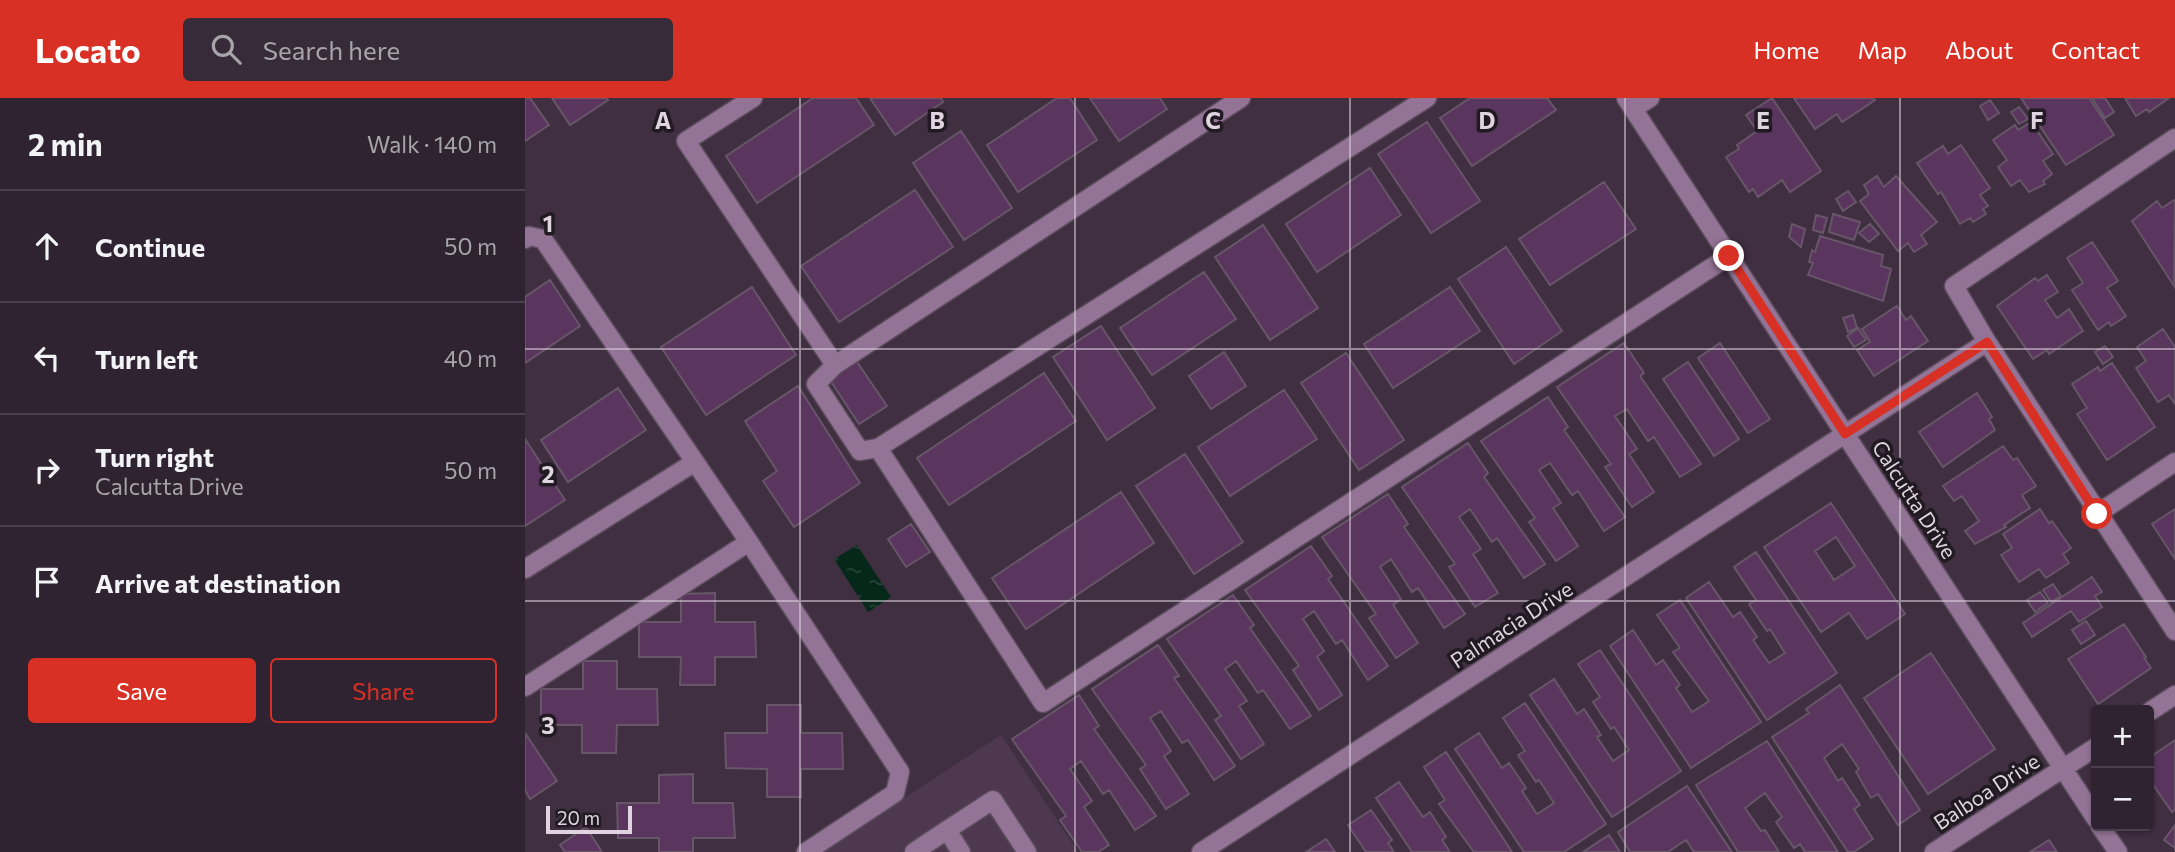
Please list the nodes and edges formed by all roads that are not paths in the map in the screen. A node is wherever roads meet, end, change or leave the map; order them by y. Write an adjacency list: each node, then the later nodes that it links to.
1 (753, 98): 10 (street)
2 (1241, 98): 10 (street)
3 (1427, 98): 12 (street)
4 (1650, 98): 5 (street)
5 (1630, 104): 8 (street, Calcutta Drive)
6 (2175, 138): 9 (street)
7 (525, 239): 13 (street)
8 (1729, 256): 11 (street, Calcutta Drive); 12 (street)
9 (1987, 342): 11 (street, Palmacia Drive); 15 (street)
10 (835, 365): 12 (street)
11 (1845, 434): 23 (street, Calcutta Drive); 31 (street, Palmacia Drive)
12 (878, 448)
13 (695, 462): 16 (street); 17 (street)
14 (2175, 462): 15 (street)
15 (2097, 514): 18 (street)
16 (749, 542): 19 (street); 27 (street)
17 (525, 569)
18 (2175, 631)
19 (525, 687)
20 (2175, 695): 21 (street)
21 (2154, 709)
22 (2091, 750): 23 (street, Balboa Drive)
23 (2063, 768): 24 (street, Calcutta Drive); 32 (street, Balboa Drive)
24 (2091, 811)
25 (947, 830): 28 (street); 29 (street); 30 (street)
26 (2104, 831): 33 (street)
27 (806, 852)
28 (914, 852)
29 (961, 852)
30 (1027, 852)
31 (1201, 852)
32 (1934, 852)
33 (2118, 852)

